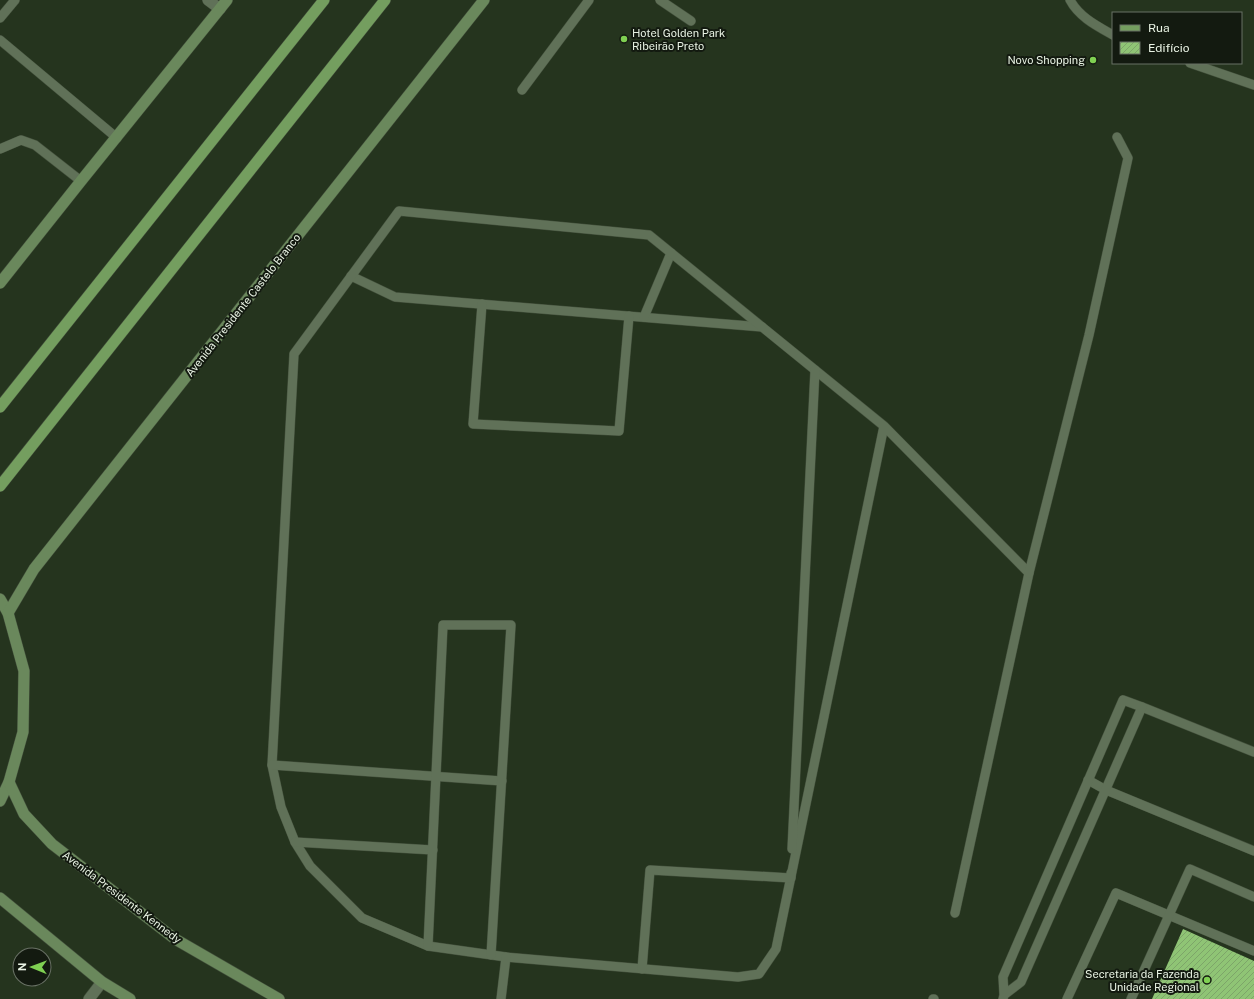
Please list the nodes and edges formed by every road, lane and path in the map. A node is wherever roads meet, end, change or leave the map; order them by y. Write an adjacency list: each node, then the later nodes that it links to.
1 (15, 0): 11 (lane)
2 (208, 0): 10 (street)
3 (227, 0): 10 (main road)
4 (324, 0): 30 (main road)
5 (385, 0): 32 (main road)
6 (484, 0): 35 (main road, Avenida Presidente Castelo Branco)
7 (589, 0): 17 (lane)
8 (660, 0): 12 (lane)
9 (1070, 0): 13 (lane)
10 (220, 9): 19 (main road)
11 (0, 18)
12 (691, 21)
13 (1112, 34)
14 (0, 40): 19 (lane)
15 (1193, 64): 16 (lane)
16 (1254, 85)
17 (522, 90)
18 (1117, 137): 33 (lane)
19 (117, 138): 21 (main road)
20 (0, 149): 21 (lane)
21 (81, 181): 24 (main road)
22 (671, 253): 23 (lane); 27 (lane); 28 (lane)
23 (351, 276): 25 (lane); 38 (lane)
24 (0, 283)
25 (482, 304): 26 (lane); 26 (lane)
26 (629, 316): 27 (lane)
27 (644, 317): 28 (lane)
28 (762, 327): 29 (lane)
29 (815, 370): 31 (lane); 48 (lane)
30 (0, 407)
31 (884, 426): 33 (lane); 48 (lane)
32 (0, 486)
33 (1029, 573): 51 (lane)
34 (0, 599): 35 (main road)
35 (8, 613): 42 (main road)
36 (1142, 707): 37 (lane); 40 (lane); 43 (lane)
37 (1254, 752)
38 (272, 765): 39 (lane); 45 (lane)
39 (436, 778): 41 (lane); 41 (lane); 46 (lane)
40 (1088, 780): 43 (lane); 59 (lane)
41 (502, 781): 55 (lane)
42 (9, 782): 44 (main road); 62 (main road, Avenida Presidente Kennedy)
43 (1106, 790): 47 (lane); 59 (lane)
44 (0, 801)
45 (295, 842): 46 (lane); 53 (lane)
46 (433, 850): 53 (lane)
47 (1254, 851)
48 (791, 878): 57 (lane); 57 (lane)
49 (1254, 897): 52 (lane)
50 (0, 898): 58 (main road)
51 (955, 913)
52 (1169, 915): 54 (lane); 64 (lane); 65 (lane)
53 (428, 946): 55 (lane)
54 (1254, 951)
55 (491, 955): 56 (lane)
56 (506, 957): 57 (lane); 63 (lane)
57 (642, 969)
58 (102, 982): 60 (street); 61 (main road)
59 (1004, 997)
60 (89, 999)
61 (130, 999)
62 (279, 999)
63 (501, 999)
64 (1067, 999)
65 (1131, 999)

